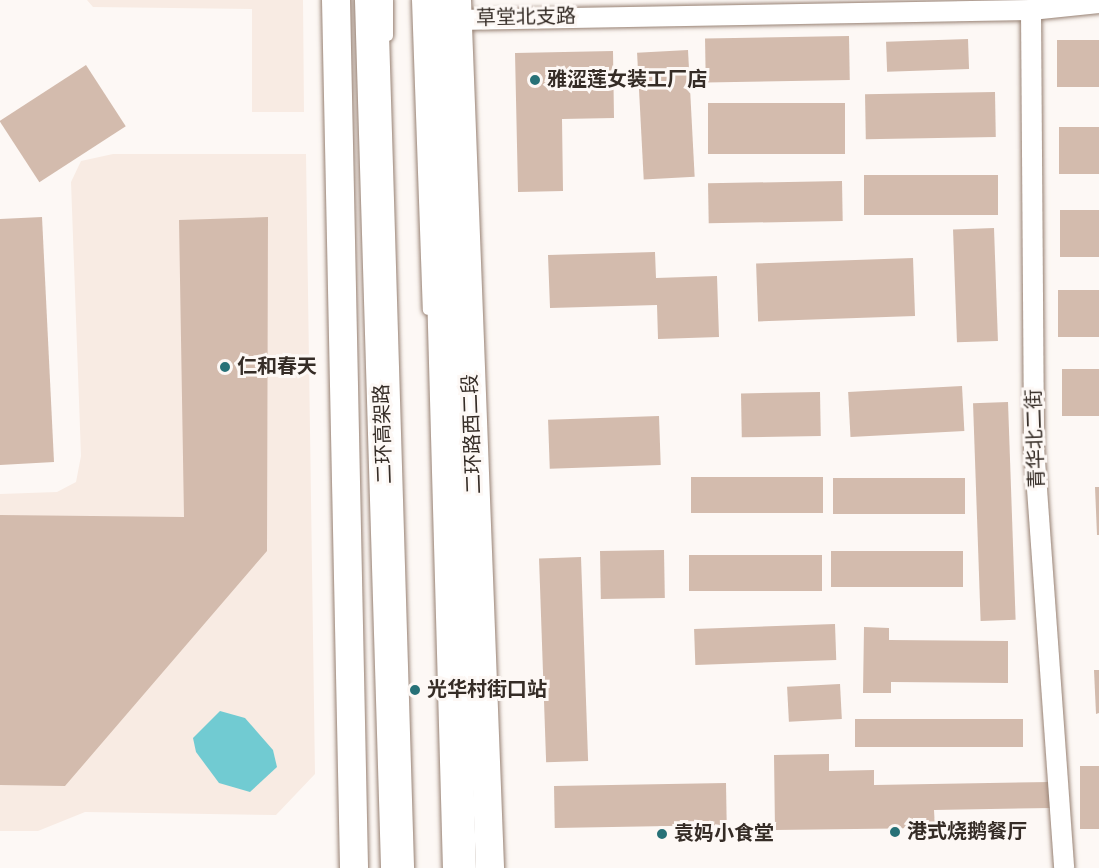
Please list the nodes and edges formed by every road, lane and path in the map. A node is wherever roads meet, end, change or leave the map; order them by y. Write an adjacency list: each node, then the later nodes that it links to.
1 (336, 0): 13 (main road)
2 (372, 0): 12 (highway, 二环高架路)
3 (388, 0): 9 (lane)
4 (417, 0): 11 (lane)
5 (1099, 3): 8 (street, 草堂北支路)
6 (450, 7): 7 (street, 草堂北支路); 11 (highway); 16 (main road, 二环路西二段)
7 (765, 7): 8 (street, 草堂北支路)
8 (1031, 10): 17 (street, 青华北二街)
9 (388, 46)
10 (394, 315): 12 (lane)
11 (447, 438): 15 (highway)
12 (385, 440): 14 (highway, 二环高架路)
13 (354, 868)
14 (397, 868)
15 (459, 868)
16 (490, 868)
17 (1064, 868)

